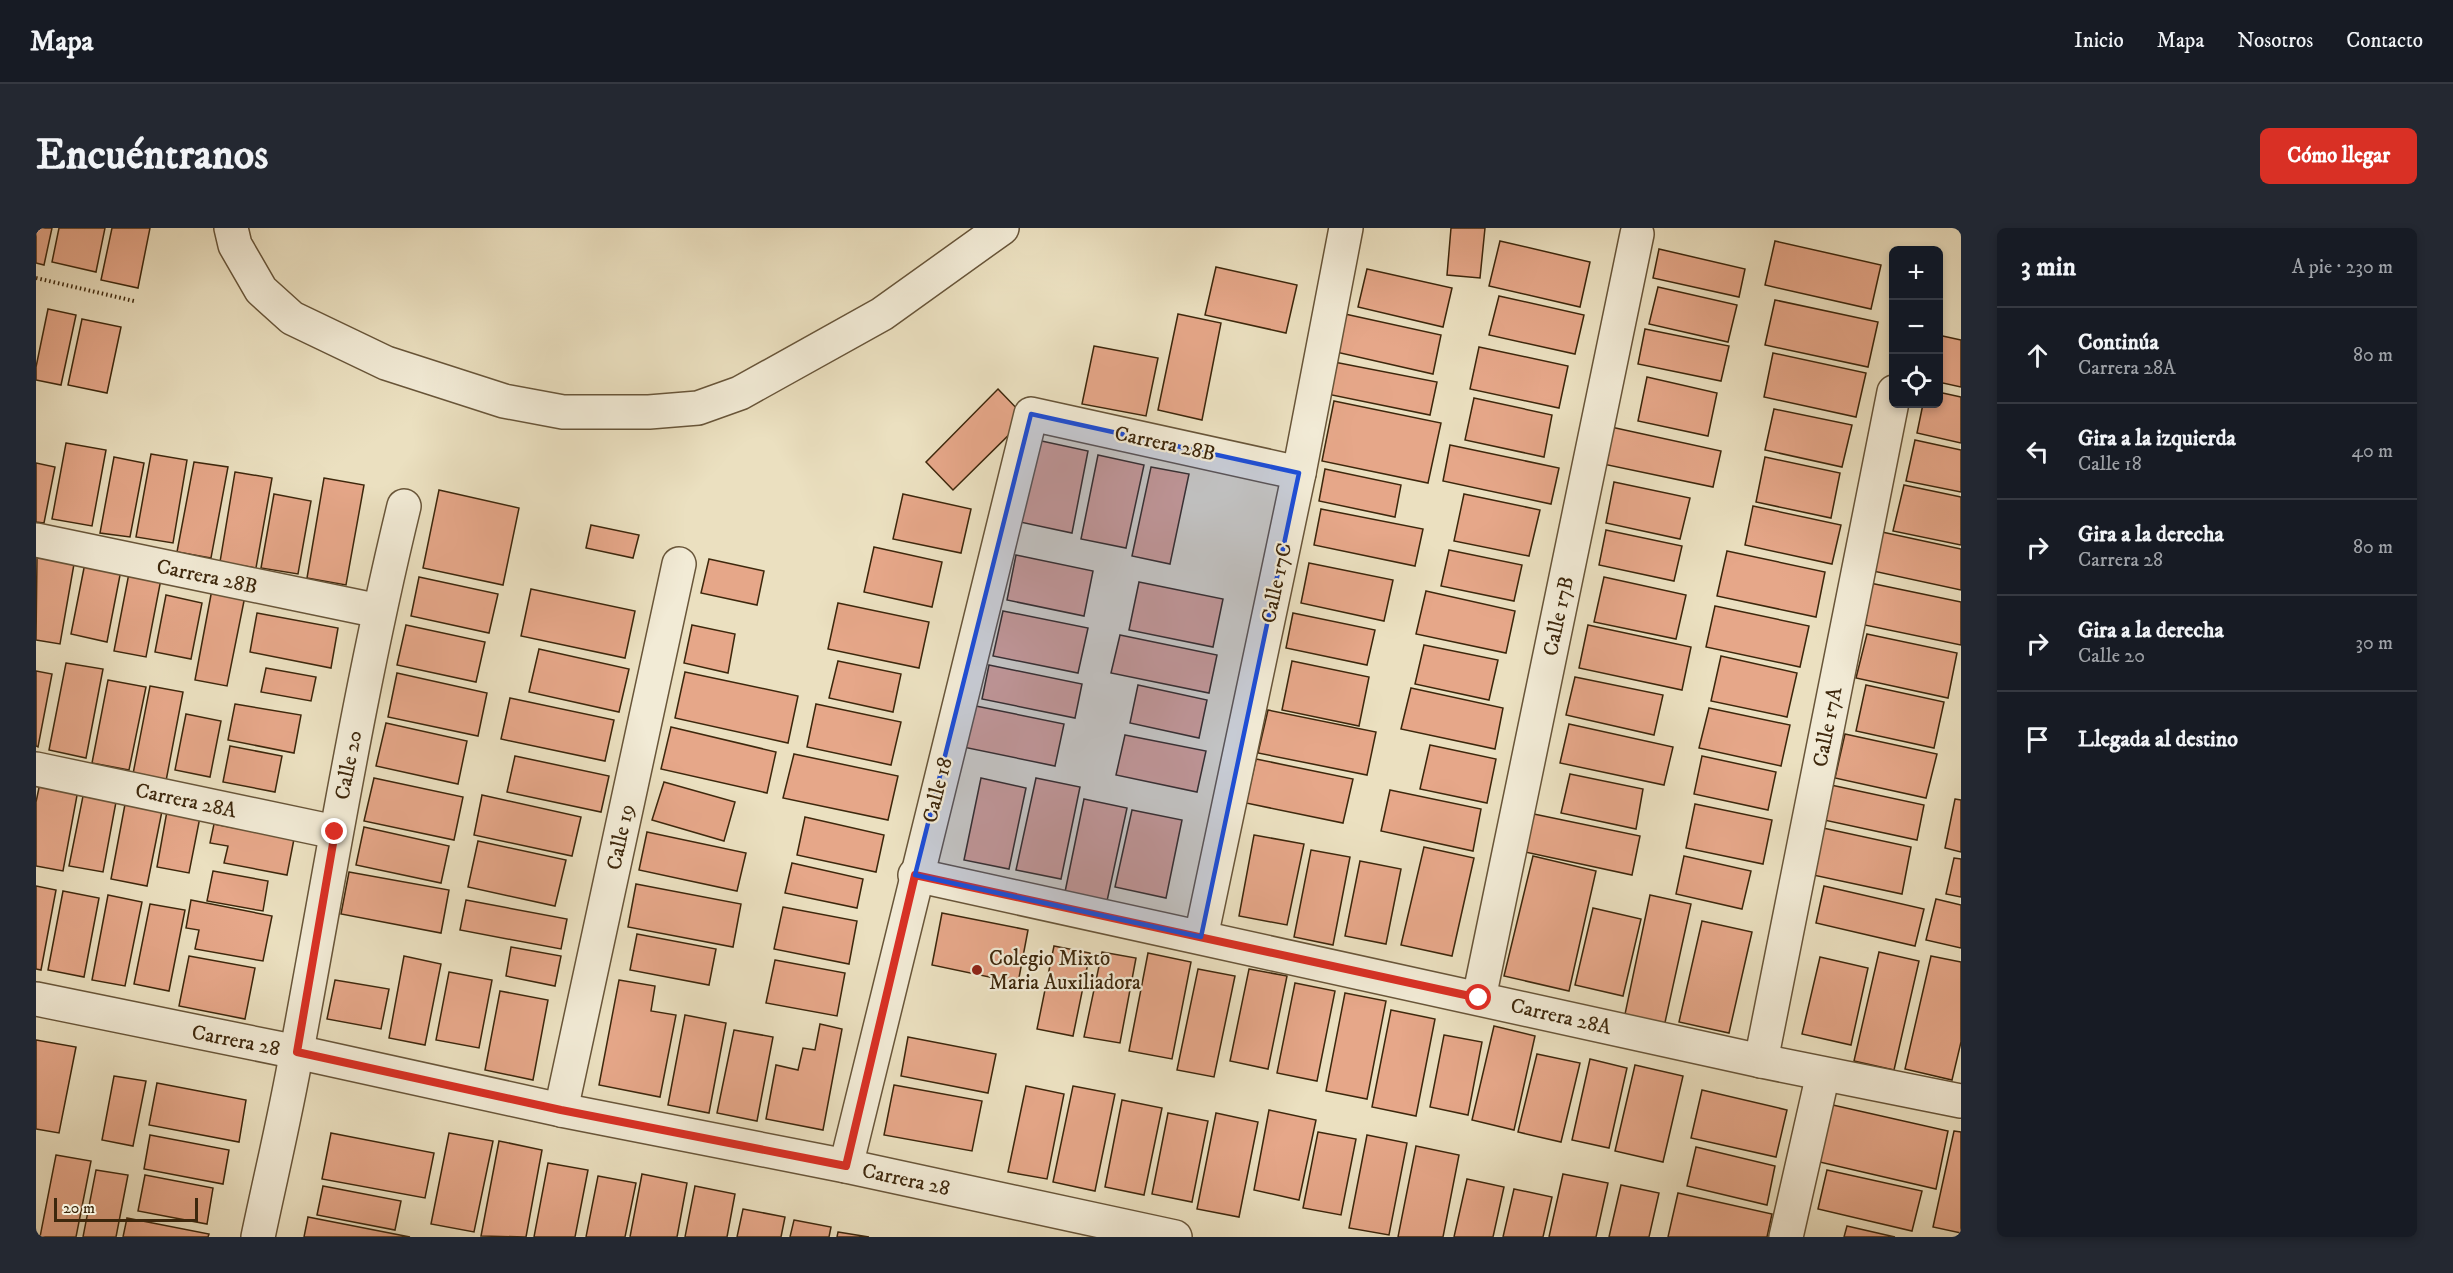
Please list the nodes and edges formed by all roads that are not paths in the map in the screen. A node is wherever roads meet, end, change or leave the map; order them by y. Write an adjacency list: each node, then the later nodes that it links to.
1 (231, 228): 2 (street)
2 (1002, 228)
3 (1346, 228): 7 (street, Calle 17C)
4 (1637, 234): 16 (street, Calle 17B)
5 (1890, 408): 19 (street, Calle 17A)
6 (1031, 414): 7 (street, Carrera 28B); 14 (street, Calle 18)
7 (1299, 473): 15 (street, Calle 17C)
8 (405, 506): 11 (street, Calle 20)
9 (36, 540): 11 (street, Carrera 28B)
10 (679, 564): 22 (street, Calle 19)
11 (379, 611): 13 (street, Calle 20)
12 (36, 769): 13 (street, Carrera 28A)
13 (335, 832): 18 (street, Calle 20)
14 (915, 875): 15 (street, Carrera 28A); 23 (street, Calle 18)
15 (1201, 937): 16 (street, Carrera 28A)
16 (1479, 998): 19 (street, Carrera 28A)
17 (36, 999): 18 (street, Carrera 28)
18 (297, 1052): 22 (street, Carrera 28); 24 (street, Calle 20)
19 (1761, 1061): 20 (street, Carrera 28A)
20 (1823, 1074): 21 (street, Carrera 28A); 26 (street)
21 (1961, 1101)
22 (561, 1110): 23 (street, Carrera 28)
23 (846, 1166): 25 (street, Carrera 28)
24 (258, 1237)
25 (1175, 1237)
26 (1786, 1237)

